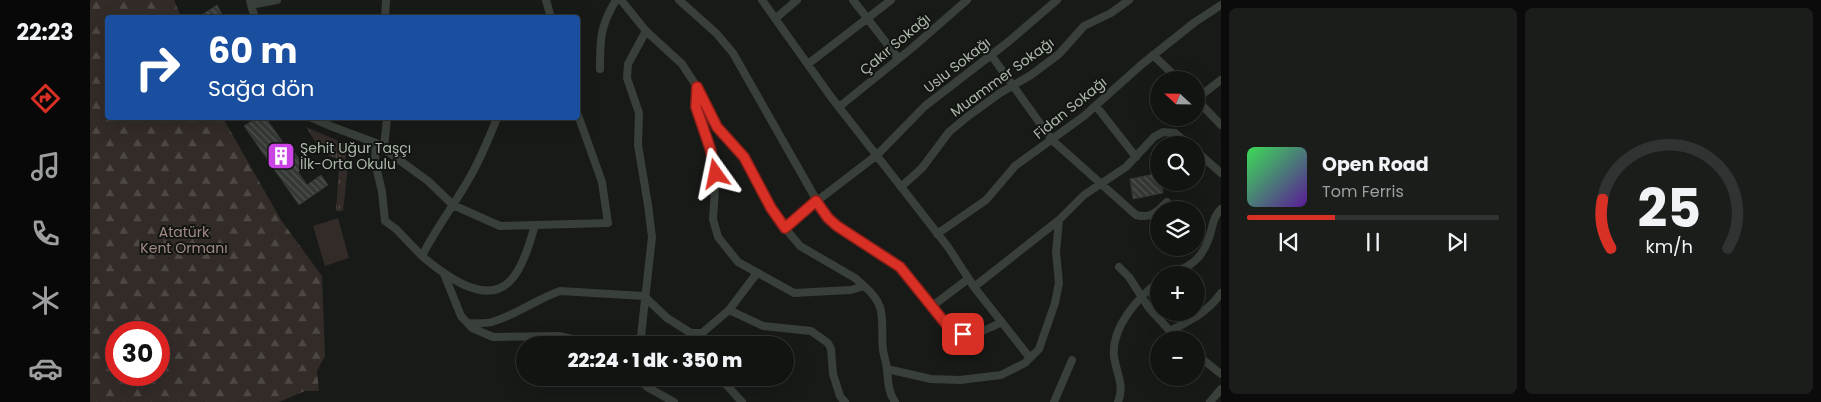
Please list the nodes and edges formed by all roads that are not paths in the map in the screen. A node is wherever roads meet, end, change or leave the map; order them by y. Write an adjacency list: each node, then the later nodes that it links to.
1 (277, 0): 14 (street)
2 (386, 0): 17 (street)
3 (546, 0): 18 (street)
4 (616, 0): 26 (street)
5 (622, 0): 21 (street)
6 (679, 0): 54 (street)
7 (762, 0): 19 (street)
8 (797, 0): 19 (street)
9 (854, 0): 20 (street)
10 (891, 0): 20 (street)
11 (967, 0): 24 (street, Çakır Sokağı)
12 (1057, 0): 22 (street, Uslu Sokağı)
13 (1129, 0): 29 (street, Muammer Sokağı)
14 (251, 2): 16 (street)
15 (1221, 5): 23 (street, Fidan Sokağı)
16 (254, 15)
17 (384, 15)
18 (549, 15)
19 (776, 18): 25 (street)
20 (867, 19): 24 (street); 25 (street)
21 (646, 31): 30 (street); 72 (street)
22 (991, 55): 29 (street); 46 (street, Uslu Sokağı)
23 (1153, 56): 27 (street); 32 (street, Fidan Sokağı)
24 (898, 58): 33 (street, Çakır Sokağı)
25 (808, 64): 33 (street)
26 (600, 70)
27 (1169, 71)
28 (1221, 80): 31 (street)
29 (1012, 86): 42 (street); 53 (street, Muammer Sokağı)
30 (697, 87): 60 (street); 65 (street)
31 (1205, 92)
32 (1096, 106): 42 (street, Fidan Sokağı); 47 (street)
33 (839, 107): 46 (street)
34 (1205, 109): 39 (street)
35 (317, 120): 44 (street)
36 (387, 120): 45 (street)
37 (496, 120): 55 (street)
38 (580, 120): 59 (street)
39 (1221, 126)
40 (1156, 136): 41 (street)
41 (1178, 136)
42 (1052, 140): 52 (street); 61 (street, Fidan Sokağı)
43 (1150, 141): 47 (street)
44 (376, 143): 45 (street); 62 (street)
45 (384, 148): 55 (street)
46 (877, 155): 53 (street); 54 (street, Uslu Sokağı)
47 (1136, 156): 52 (street)
48 (1205, 158): 49 (street)
49 (1210, 162): 50 (street); 51 (street)
50 (1221, 164)
51 (1221, 173)
52 (1101, 184): 57 (street); 58 (street)
53 (901, 187): 61 (street)
54 (816, 201): 60 (street, Uslu Sokağı); 74 (street)
55 (453, 205): 59 (street); 62 (street)
56 (1221, 208): 63 (street)
57 (1150, 216)
58 (1059, 220): 69 (street); 81 (street)
59 (535, 225): 66 (street)
60 (785, 228): 68 (street)
61 (937, 234): 67 (street)
62 (422, 256): 66 (street)
63 (1188, 266)
64 (1119, 267): 73 (street)
65 (757, 273): 68 (street); 75 (street)
66 (444, 274): 77 (street)
67 (968, 279): 69 (street); 74 (street)
68 (864, 286): 84 (street)
69 (974, 287): 76 (street)
70 (1150, 288): 73 (street)
71 (1221, 293): 78 (street)
72 (644, 296): 75 (street); 77 (street); 79 (street)
73 (1141, 297): 78 (street); 94 (street)
74 (931, 307): 76 (street)
75 (728, 310): 91 (street)
76 (1002, 322): 81 (street)
77 (468, 323): 80 (street)
78 (1170, 331)
79 (641, 336)
80 (516, 337)
81 (1030, 358): 84 (street)
82 (1072, 360): 93 (street)
83 (1205, 361): 85 (street)
84 (887, 369): 92 (street)
85 (1221, 374)
86 (646, 386): 89 (street)
87 (727, 386): 90 (street)
88 (1221, 389): 95 (street)
89 (674, 402)
90 (742, 402)
91 (845, 402)
92 (894, 402)
93 (1054, 402)
94 (1118, 402)
95 (1210, 402)

